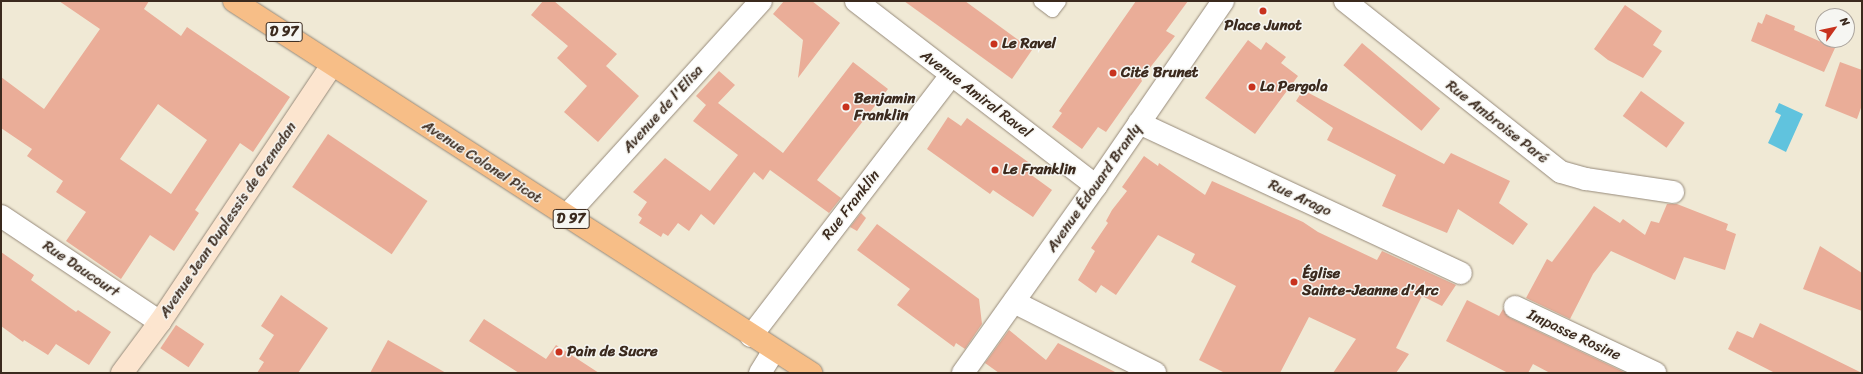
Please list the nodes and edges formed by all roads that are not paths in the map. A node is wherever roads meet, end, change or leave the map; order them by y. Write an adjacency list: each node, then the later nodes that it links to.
1 (760, 1): 14 (street, Avenue de l'Elisa)
2 (856, 1): 9 (street, Avenue Amiral Ravel)
3 (1040, 1): 4 (lane)
4 (1059, 1)
5 (1223, 1): 10 (street, Avenue Édouard Branly)
6 (1345, 1): 12 (street, Rue Ambroise Paré)
7 (239, 2): 8 (main road, Avenue Colonel Picot / D 97)
8 (332, 65): 14 (main road, Avenue Colonel Picot / D 97); 18 (main road, Avenue Jean Duplessis de Grenadan)
9 (951, 75): 11 (street, Avenue Amiral Ravel); 19 (street, Rue Franklin)
10 (1139, 123): 11 (street, Avenue Édouard Branly); 15 (street, Rue Arago)
11 (1096, 186): 16 (street, Avenue Édouard Branly)
12 (1673, 192)
13 (1, 216): 18 (street, Rue Daucourt)
14 (566, 216): 19 (main road, Avenue Colonel Picot / D 97)
15 (1460, 273)
16 (1014, 302): 24 (street, Avenue Édouard Branly); 25 (street)
17 (1515, 307): 26 (street, Impasse Rosine)
18 (160, 322): 21 (main road, Avenue Jean Duplessis de Grenadan)
19 (750, 336): 20 (main road, Avenue Colonel Picot / D 97)
20 (774, 351): 22 (street); 23 (main road, Avenue Colonel Picot / D 97)
21 (122, 373)
22 (760, 373)
23 (811, 373)
24 (963, 373)
25 (1155, 373)
26 (1655, 373)

